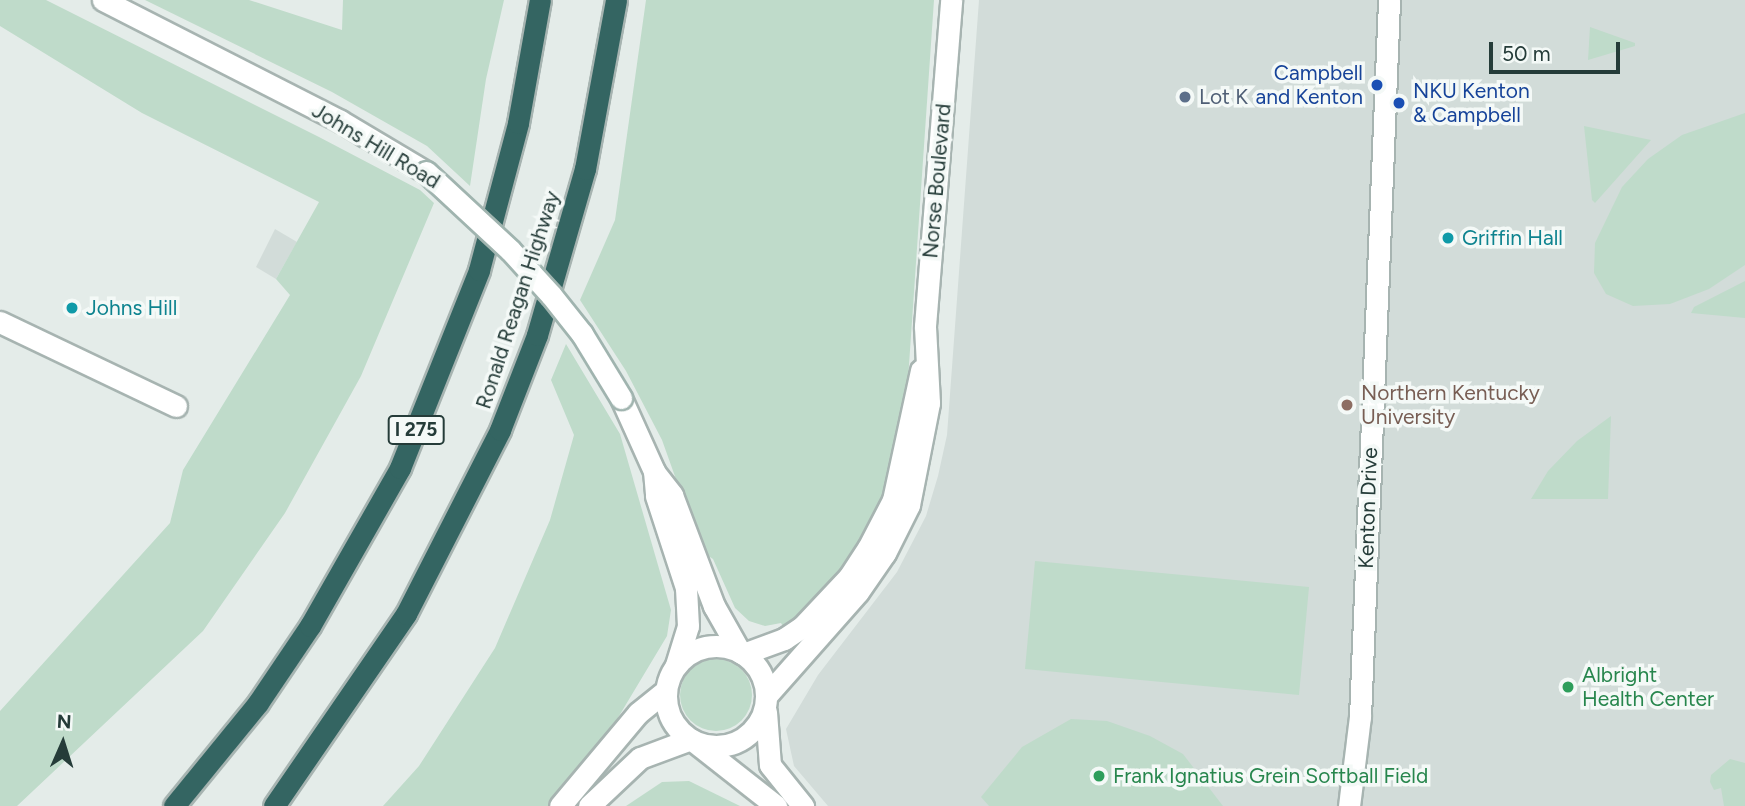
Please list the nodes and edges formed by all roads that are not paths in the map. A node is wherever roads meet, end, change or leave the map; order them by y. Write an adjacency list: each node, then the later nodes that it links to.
1 (103, 0): 9 (street, Johns Hill Road, bridge)
2 (540, 0): 15 (highway, I 275)
3 (616, 0): 16 (highway, Ronald Reagan Highway)
4 (951, 0): 7 (street, Norse Boulevard)
5 (1389, 0): 21 (street, Kenton Drive)
6 (0, 322): 8 (street)
7 (924, 361): 10 (street, Norse Boulevard); 13 (street, Norse Boulevard)
8 (176, 406)
9 (654, 471): 10 (street, Johns Hill Road); 11 (street, Johns Hill Road)
10 (742, 653): 11 (street); 13 (street)
11 (675, 667): 12 (street)
12 (666, 690): 14 (street); 17 (street)
13 (767, 698): 14 (street); 20 (street)
14 (693, 740): 18 (street); 19 (street)
15 (174, 806)
16 (274, 806)
17 (560, 806)
18 (589, 806)
19 (776, 806)
20 (803, 806)
21 (1349, 806)

